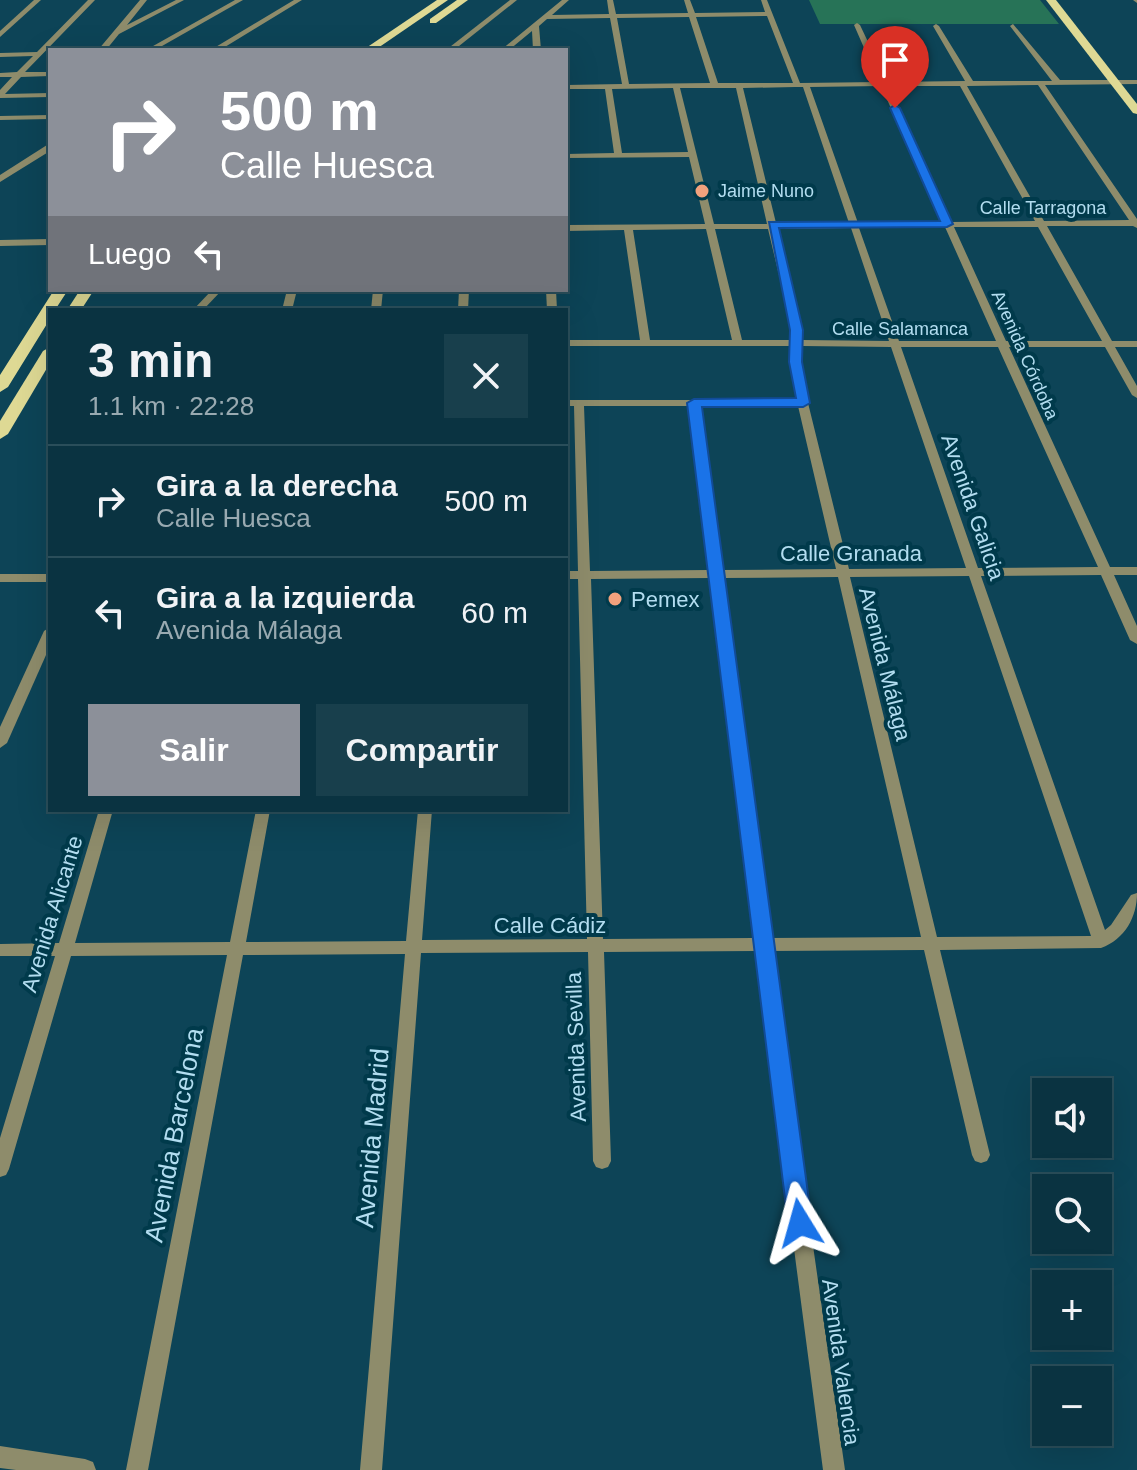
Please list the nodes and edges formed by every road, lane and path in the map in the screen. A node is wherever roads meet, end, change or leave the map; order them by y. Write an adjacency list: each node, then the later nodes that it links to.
1 (38, 0): 25 (street)
2 (92, 0): 34 (street)
3 (144, 0): 24 (street)
4 (181, 0): 24 (street)
5 (240, 0): 28 (street)
6 (299, 0): 29 (street)
7 (443, 0): 30 (main road)
8 (463, 0): 26 (main road)
9 (514, 0): 31 (street)
10 (566, 0): 18 (street)
11 (610, 0): 19 (street)
12 (687, 0): 17 (street)
13 (764, 0): 16 (street, Avenida Galicia)
14 (1051, 0): 41 (main road)
15 (1065, 0): 45 (main road)
16 (770, 14): 17 (street); 48 (street, Avenida Galicia)
17 (691, 15): 19 (street); 46 (street)
18 (545, 17): 19 (street); 20 (street)
19 (613, 17): 51 (street)
20 (535, 25): 32 (street); 33 (street)
21 (857, 25): 44 (street, Avenida Córdoba)
22 (936, 26): 42 (street)
23 (1013, 26): 40 (street)
24 (116, 33): 27 (street)
25 (0, 35)
26 (403, 42)
27 (104, 48)
28 (154, 48)
29 (218, 48)
30 (371, 48)
31 (453, 48)
32 (507, 48)
33 (537, 48)
34 (37, 54): 35 (street); 36 (street); 39 (street)
35 (48, 54)
36 (0, 55)
37 (48, 74): 39 (street)
38 (0, 75): 39 (street)
39 (17, 75): 53 (street)
40 (1057, 82): 41 (street); 43 (street)
41 (1115, 82): 45 (street); 55 (main road)
42 (966, 83): 43 (street); 44 (street); 63 (street)
43 (1040, 83): 66 (street)
44 (885, 84): 48 (street); 65 (street, Avenida Córdoba)
45 (1135, 85)
46 (715, 86): 47 (street); 52 (street)
47 (739, 86): 48 (street); 68 (street, Avenida Málaga)
48 (802, 86): 64 (street, Avenida Galicia)
49 (568, 87): 50 (street)
50 (608, 87): 51 (street); 60 (street)
51 (626, 87): 52 (street)
52 (676, 87): 59 (street)
53 (0, 95): 54 (street)
54 (48, 95)
55 (1137, 111)
56 (48, 117): 57 (street)
57 (0, 118)
58 (48, 148): 62 (street)
59 (692, 154): 60 (street); 67 (street)
60 (618, 155): 61 (street)
61 (568, 156)
62 (0, 179)
63 (1043, 223): 65 (street, Calle Tarragona); 66 (street, Calle Tarragona); 82 (street)
64 (854, 224): 65 (street, Calle Tarragona); 68 (street, Calle Tarragona); 81 (street, Avenida Galicia)
65 (947, 224): 83 (street, Avenida Córdoba)
66 (1137, 224)
67 (710, 225): 68 (street, Calle Tarragona); 69 (street, Calle Tarragona); 78 (street)
68 (773, 225): 79 (street, Avenida Málaga)
69 (628, 227): 70 (street, Calle Tarragona); 77 (street)
70 (568, 228)
71 (48, 242): 72 (street)
72 (0, 243)
73 (215, 292): 74 (street)
74 (200, 308)
75 (48, 311): 85 (main road)
76 (568, 343): 77 (street, Calle Salamanca)
77 (646, 344): 78 (street, Calle Salamanca)
78 (738, 344): 79 (street, Calle Salamanca)
79 (797, 344): 81 (street, Calle Salamanca); 89 (street, Avenida Málaga)
80 (1137, 344): 82 (street, Calle Salamanca)
81 (897, 345): 83 (street, Calle Salamanca); 93 (street, Avenida Galicia)
82 (1109, 345): 83 (street, Calle Salamanca); 86 (street)
83 (1004, 346): 91 (street, Avenida Córdoba)
84 (48, 354): 90 (main road)
85 (0, 387)
86 (1137, 395)
87 (572, 403): 88 (street); 97 (street, Avenida Sevilla)
88 (694, 403): 89 (street); 95 (street, Avenida Valencia)
89 (803, 403): 94 (street, Avenida Málaga)
90 (0, 434)
91 (1105, 571): 92 (street, Calle Granada); 93 (street, Calle Granada); 101 (street, Avenida Córdoba)
92 (1137, 571)
93 (974, 572): 94 (street, Calle Granada); 107 (street, Avenida Galicia)
94 (842, 573): 95 (street, Calle Granada); 108 (street, Avenida Málaga)
95 (714, 574): 97 (street, Calle Granada); 109 (street, Avenida Valencia)
96 (568, 575): 97 (street, Calle Granada)
97 (582, 575): 110 (street, Avenida Sevilla)
98 (0, 578): 99 (street)
99 (48, 578)
100 (48, 635): 102 (street)
101 (1137, 640)
102 (0, 743)
103 (105, 812): 114 (street, Avenida Alicante)
104 (263, 812): 112 (street, Avenida Barcelona)
105 (425, 812): 111 (street, Avenida Madrid)
106 (1137, 899): 107 (street)
107 (1101, 942): 108 (street, Calle Cádiz)
108 (932, 944): 109 (street, Calle Cádiz); 115 (street, Avenida Málaga)
109 (762, 945): 110 (street, Calle Cádiz); 122 (street, Avenida Valencia)
110 (595, 946): 111 (street, Calle Cádiz); 116 (street, Avenida Sevilla)
111 (413, 947): 112 (street, Calle Cádiz); 121 (street, Avenida Madrid)
112 (236, 949): 114 (street, Calle Cádiz); 120 (street, Avenida Barcelona)
113 (0, 950): 114 (street, Calle Cádiz)
114 (64, 950): 117 (street, Avenida Alicante)
115 (981, 1155)
116 (602, 1161)
117 (0, 1169)
118 (0, 1457): 119 (street)
119 (85, 1470)
120 (137, 1470)
121 (371, 1470)
122 (834, 1470)

